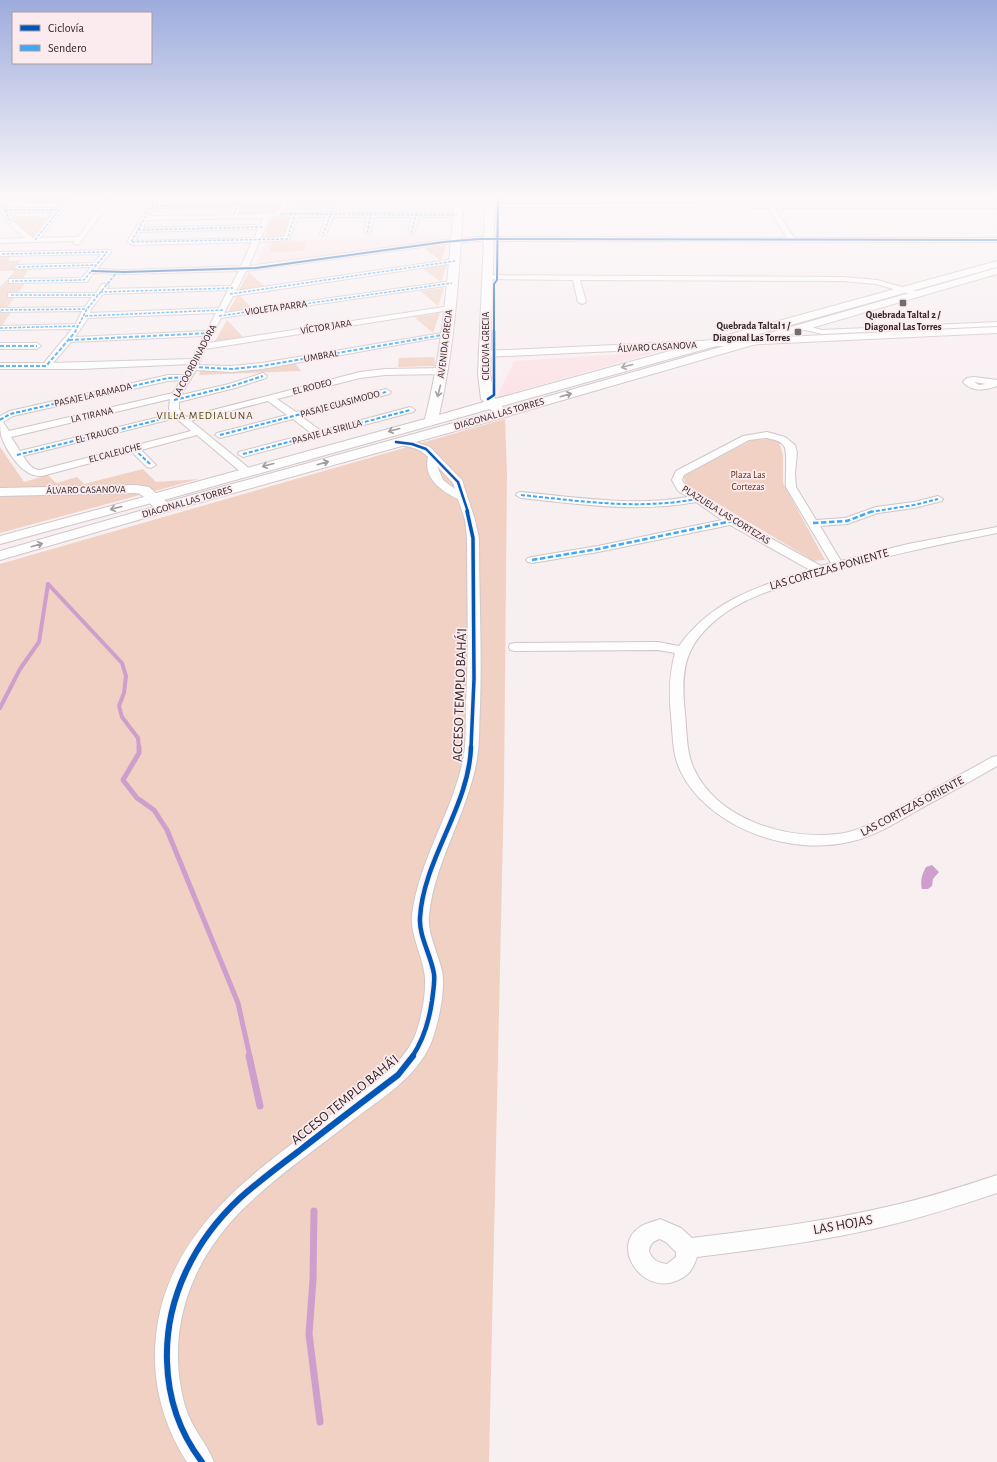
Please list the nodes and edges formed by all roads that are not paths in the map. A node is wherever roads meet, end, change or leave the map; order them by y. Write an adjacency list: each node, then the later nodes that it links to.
1 (99, 262): 9 (street)
2 (247, 262): 10 (street, LA COORDINADORA)
3 (289, 262): 10 (street)
4 (445, 262): 18 (street)
5 (454, 262): 16 (main road, AVENIDA GRECIA)
6 (486, 262): 13 (main road)
7 (997, 264): 17 (main road, DIAGONAL LAS TORRES)
8 (18, 267): 9 (street)
9 (94, 268): 11 (street); 15 (street)
10 (244, 268): 11 (street); 18 (street, LA COORDINADORA)
11 (117, 272): 19 (street)
12 (994, 273): 20 (main road, DIAGONAL LAS TORRES)
13 (488, 277): 14 (street); 41 (main road)
14 (576, 278): 17 (street); 22 (street)
15 (12, 281)
16 (452, 283): 23 (main road, AVENIDA GRECIA); 26 (street, VIOLETA PARRA)
17 (905, 290): 20 (street); 37 (main road, DIAGONAL LAS TORRES)
18 (231, 291): 19 (street); 26 (street, LA COORDINADORA)
19 (99, 294): 21 (street); 25 (street)
20 (917, 294): 29 (main road, DIAGONAL LAS TORRES)
21 (11, 295)
22 (582, 302)
23 (450, 308): 34 (main road, AVENIDA GRECIA); 40 (street, VÍCTOR JARA)
24 (1, 310): 25 (street, VIOLETA PARRA)
25 (86, 313): 26 (street, VIOLETA PARRA); 28 (street)
26 (221, 313): 33 (street, LA COORDINADORA)
27 (997, 324): 32 (street, ÁLVARO CASANOVA)
28 (78, 326): 30 (street); 35 (street)
29 (804, 327): 32 (street, ÁLVARO CASANOVA); 36 (main road, DIAGONAL LAS TORRES)
30 (0, 328)
31 (997, 330): 32 (street, ÁLVARO CASANOVA)
32 (889, 332): 36 (street, ÁLVARO CASANOVA)
33 (210, 333): 35 (street); 40 (street, LA COORDINADORA)
34 (448, 334): 42 (street, UMBRAL); 45 (main road, AVENIDA GRECIA)
35 (69, 340): 44 (street)
36 (749, 343): 37 (street, ÁLVARO CASANOVA); 51 (main road, DIAGONAL LAS TORRES, one-way to 36)
37 (709, 344): 41 (street, ÁLVARO CASANOVA); 51 (main road, DIAGONAL LAS TORRES, one-way to 51)
38 (0, 346): 39 (street)
39 (37, 346)
40 (202, 347): 42 (street, LA COORDINADORA)
41 (484, 354): 51 (main road)
42 (195, 364): 44 (street, UMBRAL); 47 (street, LA COORDINADORA)
43 (0, 366): 44 (street, UMBRAL)
44 (46, 366)
45 (443, 371): 50 (street, EL RODEO); 57 (main road, AVENIDA GRECIA, one-way to 57)
46 (263, 376): 49 (street, LA TIRANA)
47 (188, 377): 49 (street, LA COORDINADORA); 55 (street, PASAJE LA RAMADA)
48 (386, 392): 53 (street, PASAJE CUASIMODO)
49 (176, 398): 54 (street, LA COORDINADORA); 60 (street, LA TIRANA)
50 (270, 398): 53 (street); 54 (street, EL RODEO)
51 (497, 408): 57 (main road, DIAGONAL LAS TORRES)
52 (410, 410): 59 (street, PASAJE LA SIRILLA)
53 (295, 416): 59 (street); 61 (street, PASAJE CUASIMODO)
54 (181, 417): 58 (street); 66 (street, EL TRAUCO)
55 (0, 420)
56 (0, 424): 60 (street)
57 (430, 427): 62 (main road, DIAGONAL LAS TORRES); 64 (street); 68 (main road, DIAGONAL LAS TORRES, one-way to 68)
58 (198, 432): 63 (street, EL CALEUCHE); 68 (street)
59 (319, 434): 65 (street, PASAJE LA SIRILLA)
60 (6, 435): 66 (street)
61 (220, 435)
62 (396, 442): 64 (street); 73 (main road, DIAGONAL LAS TORRES, one-way to 62)
63 (134, 448): 66 (street, EL CALEUCHE); 67 (street)
64 (426, 448): 88 (street, ACCESO TEMPLO BAHÁ'I)
65 (243, 454)
66 (17, 455)
67 (151, 465)
68 (246, 471): 73 (main road, DIAGONAL LAS TORRES)
69 (0, 492): 73 (street, ÁLVARO CASANOVA)
70 (521, 495): 71 (street)
71 (696, 499): 74 (street, PLAZUELA LAS CORTEZAS); 75 (street, PLAZUELA LAS CORTEZAS)
72 (938, 499): 75 (street)
73 (159, 503): 77 (street, DIAGONAL LAS TORRES, one-way to 77); 78 (street, DIAGONAL LAS TORRES, one-way to 73)
74 (732, 521): 79 (street); 81 (street, PLAZUELA LAS CORTEZAS)
75 (812, 523): 80 (street, PLAZUELA LAS CORTEZAS)
76 (997, 530): 80 (street, LAS CORTEZAS PONIENTE)
77 (0, 540)
78 (0, 556)
79 (532, 560)
80 (838, 565): 81 (street, LAS CORTEZAS PONIENTE)
81 (819, 570): 83 (street, LAS CORTEZAS PONIENTE)
82 (515, 647): 83 (street)
83 (683, 651): 85 (street, LAS CORTEZAS PONIENTE)
84 (997, 760): 85 (street, LAS CORTEZAS ORIENTE)
85 (712, 802)
86 (997, 1184): 87 (street, LAS HOJAS)
87 (686, 1249)
88 (202, 1462)

